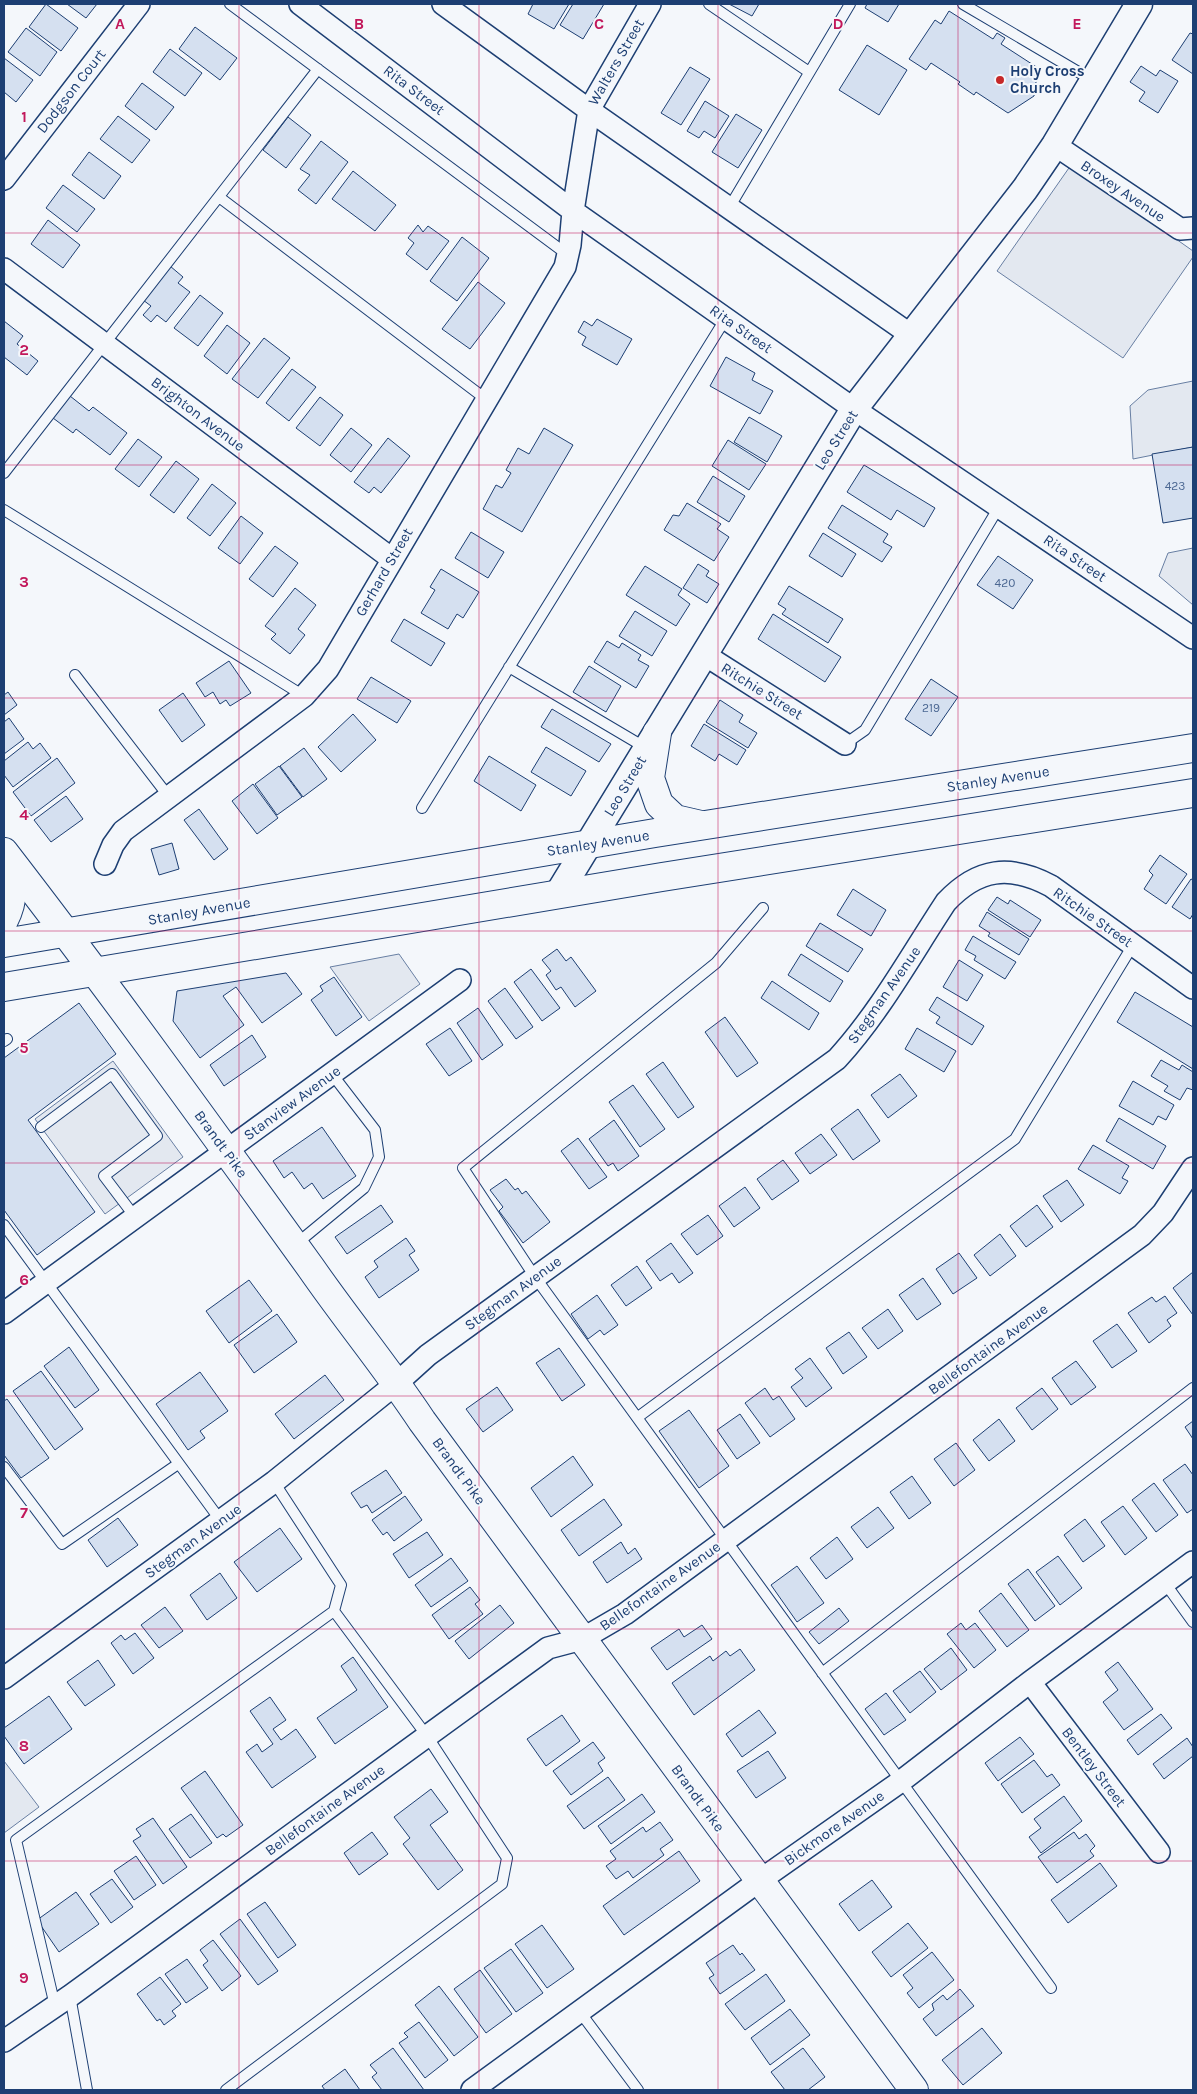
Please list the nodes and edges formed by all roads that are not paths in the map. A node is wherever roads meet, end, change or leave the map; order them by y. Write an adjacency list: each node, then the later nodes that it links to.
1 (139, 4): 15 (street, Dodgson Court)
2 (230, 4): 10 (lane)
3 (300, 4): 18 (street, Rita Street)
4 (443, 4): 13 (street)
5 (650, 4): 13 (street, Walters Street)
6 (710, 4): 11 (lane)
7 (850, 4): 11 (lane)
8 (963, 4): 12 (lane)
9 (1139, 4): 12 (street, Leo Street)
10 (318, 70): 16 (lane); 20 (lane)
11 (809, 72): 17 (lane)
12 (1093, 80): 14 (street, Leo Street)
13 (589, 110): 17 (street); 18 (street, Walters Street)
14 (1055, 145): 19 (street, Broxey Avenue); 23 (street, Leo Street)
15 (4, 179)
16 (219, 197): 24 (lane); 25 (lane)
17 (728, 208): 23 (street)
18 (573, 211): 20 (street, Gerhard Street); 22 (street, Rita Street)
19 (1193, 228)
20 (568, 255): 25 (street, Gerhard Street)
21 (4, 269): 24 (street, Brighton Avenue)
22 (726, 318): 26 (street, Rita Street); 33 (lane)
23 (911, 335): 26 (street, Leo Street)
24 (104, 344): 27 (lane); 30 (street, Brighton Avenue)
25 (487, 400): 30 (street, Gerhard Street)
26 (854, 409): 28 (street, Rita Street); 32 (street, Leo Street)
27 (4, 473)
28 (999, 507): 31 (street, Rita Street); 37 (lane)
29 (4, 510): 35 (lane)
30 (392, 559): 35 (street, Gerhard Street)
31 (1193, 638)
32 (705, 655): 36 (street, Leo Street); 37 (street, Ritchie Street)
33 (509, 667): 36 (lane); 41 (lane)
34 (75, 676): 40 (lane)
35 (304, 696): 40 (street, Gerhard Street)
36 (652, 741): 42 (main road); 43 (street, Leo Street)
37 (844, 744)
38 (1193, 748): 42 (main road, Stanley Avenue)
39 (1193, 793): 47 (main road)
40 (169, 797): 45 (street, Gerhard Street)
41 (422, 808)
42 (702, 826): 43 (main road, Stanley Avenue)
43 (589, 844): 47 (street, Leo Street); 50 (main road, Stanley Avenue)
44 (4, 853): 49 (main road); 50 (main road, Brandt Pike)
45 (105, 864)
46 (983, 875): 52 (street, Ritchie Street); 64 (street, Stegman Avenue)
47 (558, 894): 53 (main road)
48 (763, 908): 64 (lane)
49 (4, 920)
50 (65, 933): 51 (main road, Stanley Avenue); 53 (main road, Brandt Pike)
51 (4, 942)
52 (1133, 945): 56 (street, Ritchie Street); 69 (lane)
53 (96, 973): 55 (main road); 59 (main road, Brandt Pike)
54 (460, 980): 57 (street, Stanview Avenue)
55 (4, 987)
56 (1193, 988)
57 (332, 1074): 59 (street, Stanview Avenue); 63 (lane)
58 (41, 1127): 61 (lane)
59 (226, 1151): 61 (street, Stanview Avenue); 63 (main road, Brandt Pike)
60 (1193, 1168): 74 (street, Bellefontaine Avenue)
61 (135, 1217): 65 (street, Stanview Avenue)
62 (4, 1225): 65 (lane)
63 (295, 1246): 67 (main road, Brandt Pike)
64 (535, 1277): 67 (street, Stegman Avenue); 69 (lane)
65 (45, 1284): 66 (street, Stanview Avenue); 70 (lane)
66 (4, 1313)
67 (397, 1384): 72 (street, Stegman Avenue); 79 (main road, Brandt Pike)
68 (1193, 1388): 80 (lane)
69 (638, 1417): 74 (lane)
70 (178, 1464): 71 (lane); 73 (lane)
71 (4, 1467)
72 (274, 1482): 73 (street, Stegman Avenue); 77 (lane)
73 (221, 1521): 81 (street, Stegman Avenue)
74 (726, 1540): 79 (street, Bellefontaine Avenue); 80 (lane)
75 (1193, 1562): 76 (street, Bickmore Avenue)
76 (1165, 1583): 78 (lane); 82 (street, Bickmore Avenue)
77 (334, 1611): 83 (lane); 88 (lane)
78 (1193, 1622)
79 (582, 1639): 83 (street, Bellefontaine Avenue); 86 (main road, Brandt Pike)
80 (822, 1673): 84 (lane)
81 (4, 1678)
82 (1030, 1682): 84 (street, Bickmore Avenue); 85 (street, Bentley Street)
83 (427, 1736): 88 (street, Bellefontaine Avenue); 92 (lane)
84 (900, 1782): 86 (street, Bickmore Avenue); 87 (lane)
85 (1159, 1852)
86 (759, 1881): 89 (street, Bickmore Avenue); 95 (main road, Brandt Pike)
87 (1051, 1988)
88 (62, 2001): 90 (street, Bellefontaine Avenue); 91 (lane)
89 (580, 2012): 93 (street, Bickmore Avenue); 94 (lane)
90 (4, 2041)
91 (88, 2090)
92 (226, 2090)
93 (472, 2090)
94 (638, 2090)
95 (914, 2090)

